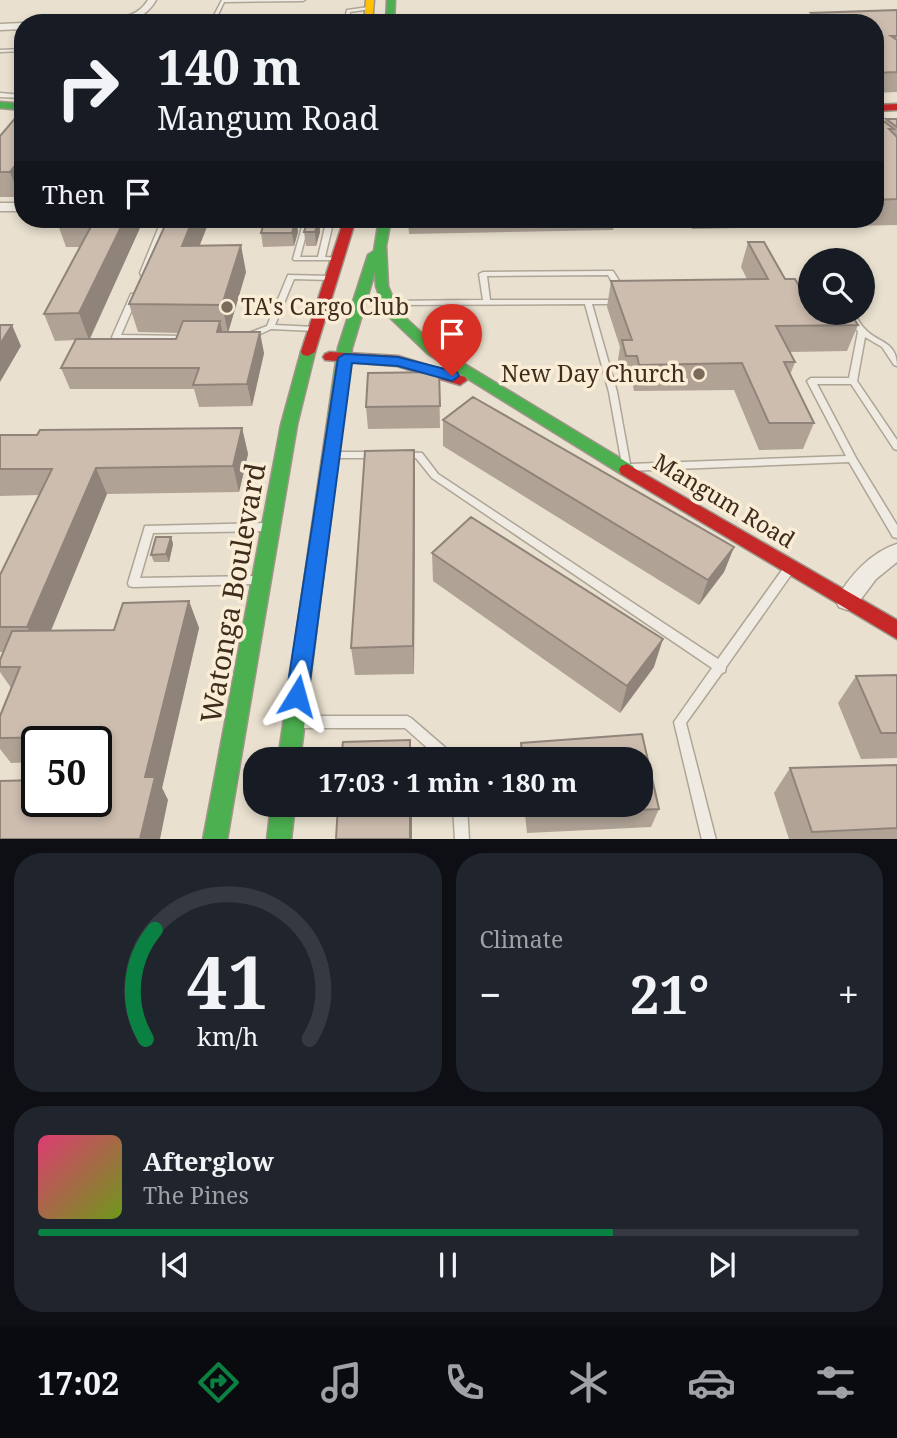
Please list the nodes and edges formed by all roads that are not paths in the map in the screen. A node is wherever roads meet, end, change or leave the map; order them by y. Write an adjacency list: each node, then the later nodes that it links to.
1 (152, 0): 4 (street)
2 (303, 0): 5 (lane)
3 (369, 10): 6 (lane)
4 (142, 14)
5 (216, 14)
6 (348, 14)
7 (161, 228): 23 (lane)
8 (305, 228): 13 (lane)
9 (327, 228): 13 (lane)
10 (347, 228): 14 (main road)
11 (383, 228): 12 (main road)
12 (380, 246): 16 (main road); 26 (main road)
13 (321, 259): 14 (lane)
14 (339, 259): 15 (main road)
15 (333, 278): 20 (lane); 21 (main road)
16 (387, 303): 17 (lane); 29 (main road, Mangum Road)
17 (487, 303): 18 (lane); 18 (lane)
18 (588, 303): 33 (lane)
19 (858, 325): 22 (lane)
20 (270, 327): 21 (lane); 24 (lane)
21 (316, 329): 25 (main road)
22 (862, 332): 27 (lane); 28 (lane)
23 (193, 338)
24 (244, 338)
25 (307, 356): 26 (main road, Mangum Road); 34 (main road, Watonga Boulevard)
26 (345, 358): 29 (main road, Mangum Road); 31 (main road)
27 (897, 363)
28 (853, 381): 30 (lane); 32 (lane)
29 (528, 411): 33 (main road, Mangum Road)
30 (897, 447)
31 (331, 455): 41 (lane); 42 (main road)
32 (852, 458): 33 (lane); 35 (lane)
33 (626, 468): 37 (main road, Mangum Road)
34 (271, 527): 38 (main road, Watonga Boulevard); 38 (lane)
35 (897, 534)
36 (897, 552): 39 (street)
37 (790, 568): 39 (main road, Mangum Road); 41 (lane)
38 (262, 580): 47 (main road, Watonga Boulevard)
39 (847, 601): 40 (main road, Mangum Road)
40 (897, 630)
41 (721, 668): 50 (lane)
42 (293, 722): 43 (main road); 44 (lane)
43 (290, 747)
44 (436, 747)
45 (282, 817): 48 (main road)
46 (461, 817): 49 (lane)
47 (215, 839)
48 (279, 839)
49 (462, 839)
50 (709, 839)

